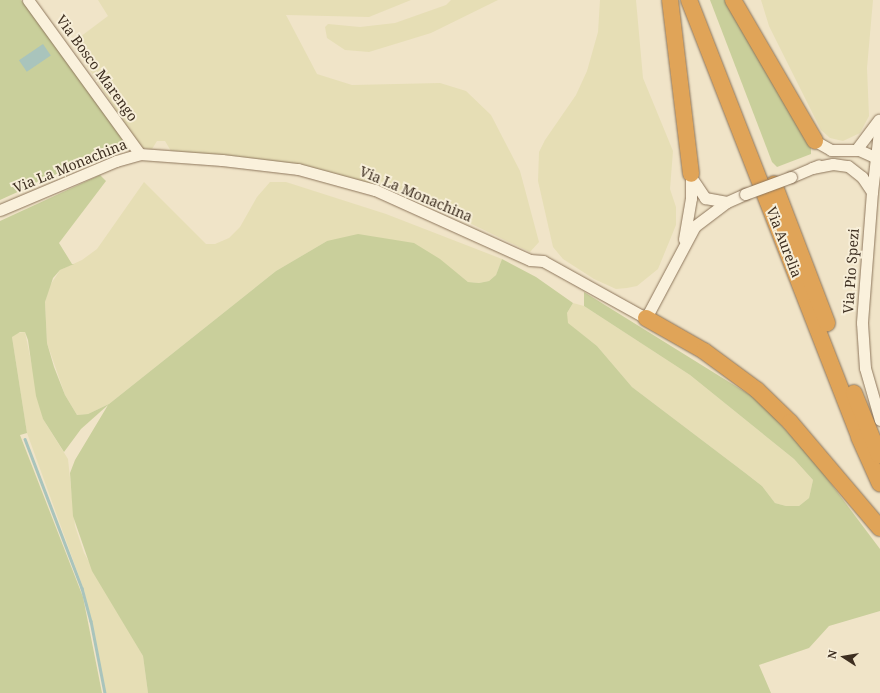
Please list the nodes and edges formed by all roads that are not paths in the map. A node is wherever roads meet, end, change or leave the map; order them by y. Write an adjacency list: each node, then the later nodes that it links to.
1 (28, 0): 10 (street, Via Bosco Marengo)
2 (670, 0): 14 (highway)
3 (689, 0): 22 (highway, Via Aurelia)
4 (700, 0): 21 (highway, Via Aurelia)
5 (733, 0): 8 (highway)
6 (880, 117): 9 (street)
7 (880, 123): 11 (street, Via Pio Spezi)
8 (815, 141): 9 (street); 12 (street)
9 (851, 151): 11 (street); 12 (street)
10 (140, 154): 17 (street, Via La Monachina); 19 (street, Via La Monachina)
11 (874, 161): 13 (street); 15 (street, Via Pio Spezi)
12 (812, 168): 13 (street); 16 (street, bridge)
13 (854, 168): 15 (street)
14 (691, 174): 16 (street); 18 (street)
15 (872, 192): 20 (street, Via Pio Spezi)
16 (727, 202): 18 (street)
17 (0, 210)
18 (682, 247): 19 (street)
19 (646, 318): 23 (highway)
20 (880, 420)
21 (880, 458)
22 (880, 484)
23 (880, 528)

